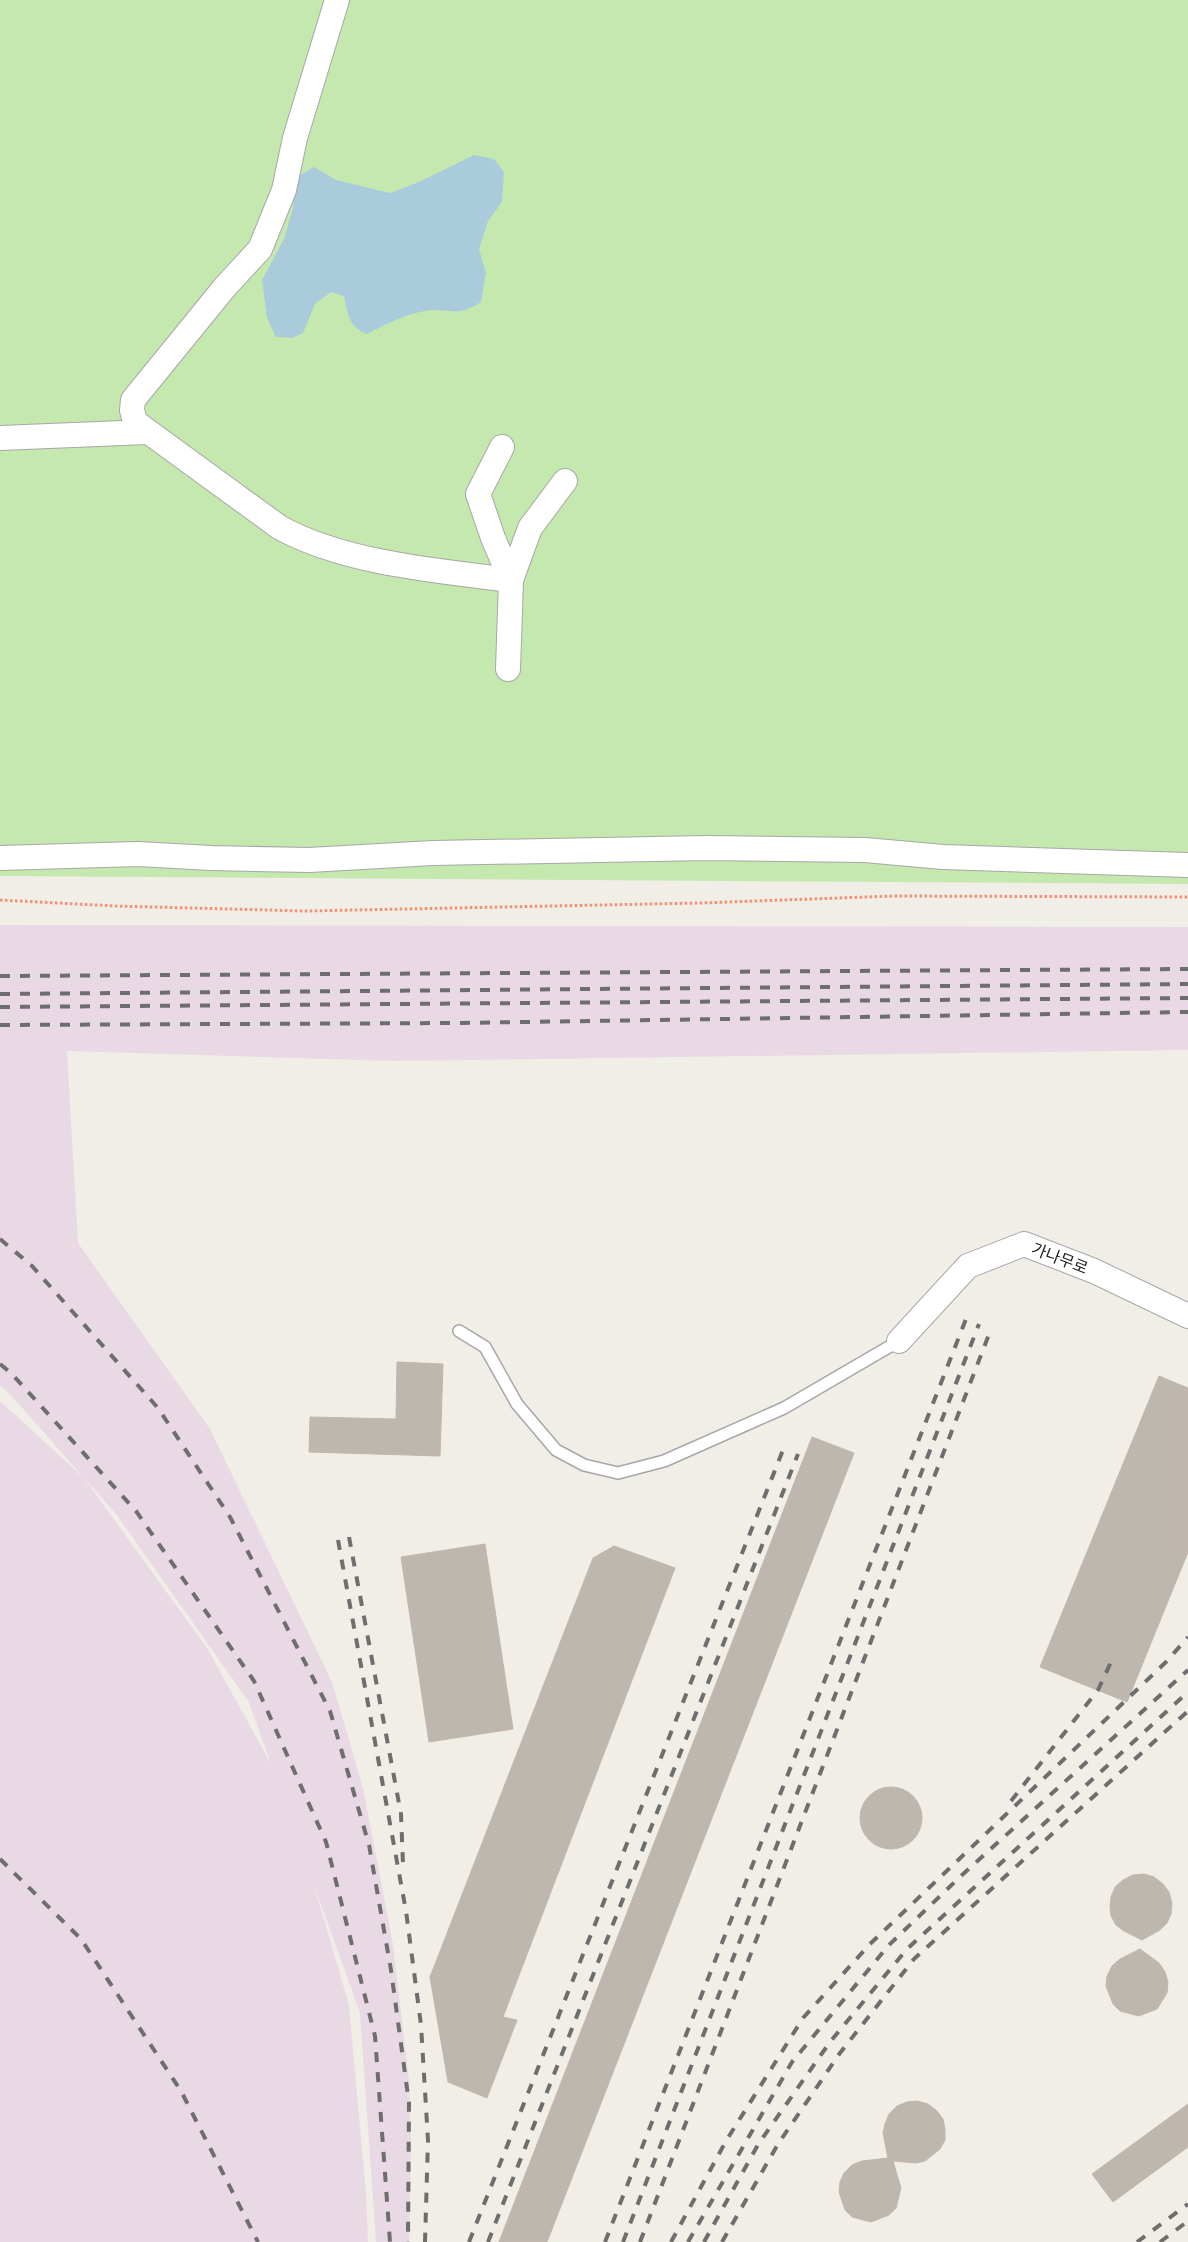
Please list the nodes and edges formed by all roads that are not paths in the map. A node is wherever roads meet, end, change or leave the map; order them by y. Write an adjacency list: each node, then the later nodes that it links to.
1 (337, 0): 2 (street)
2 (148, 432): 3 (street); 6 (street)
3 (0, 438)
4 (502, 447): 6 (street)
5 (565, 481): 6 (street)
6 (511, 580): 7 (street)
7 (508, 669)
8 (0, 858): 9 (street)
9 (1188, 865)
10 (1188, 1316): 12 (street, 가나무로)
11 (459, 1332): 12 (lane)
12 (899, 1341)

